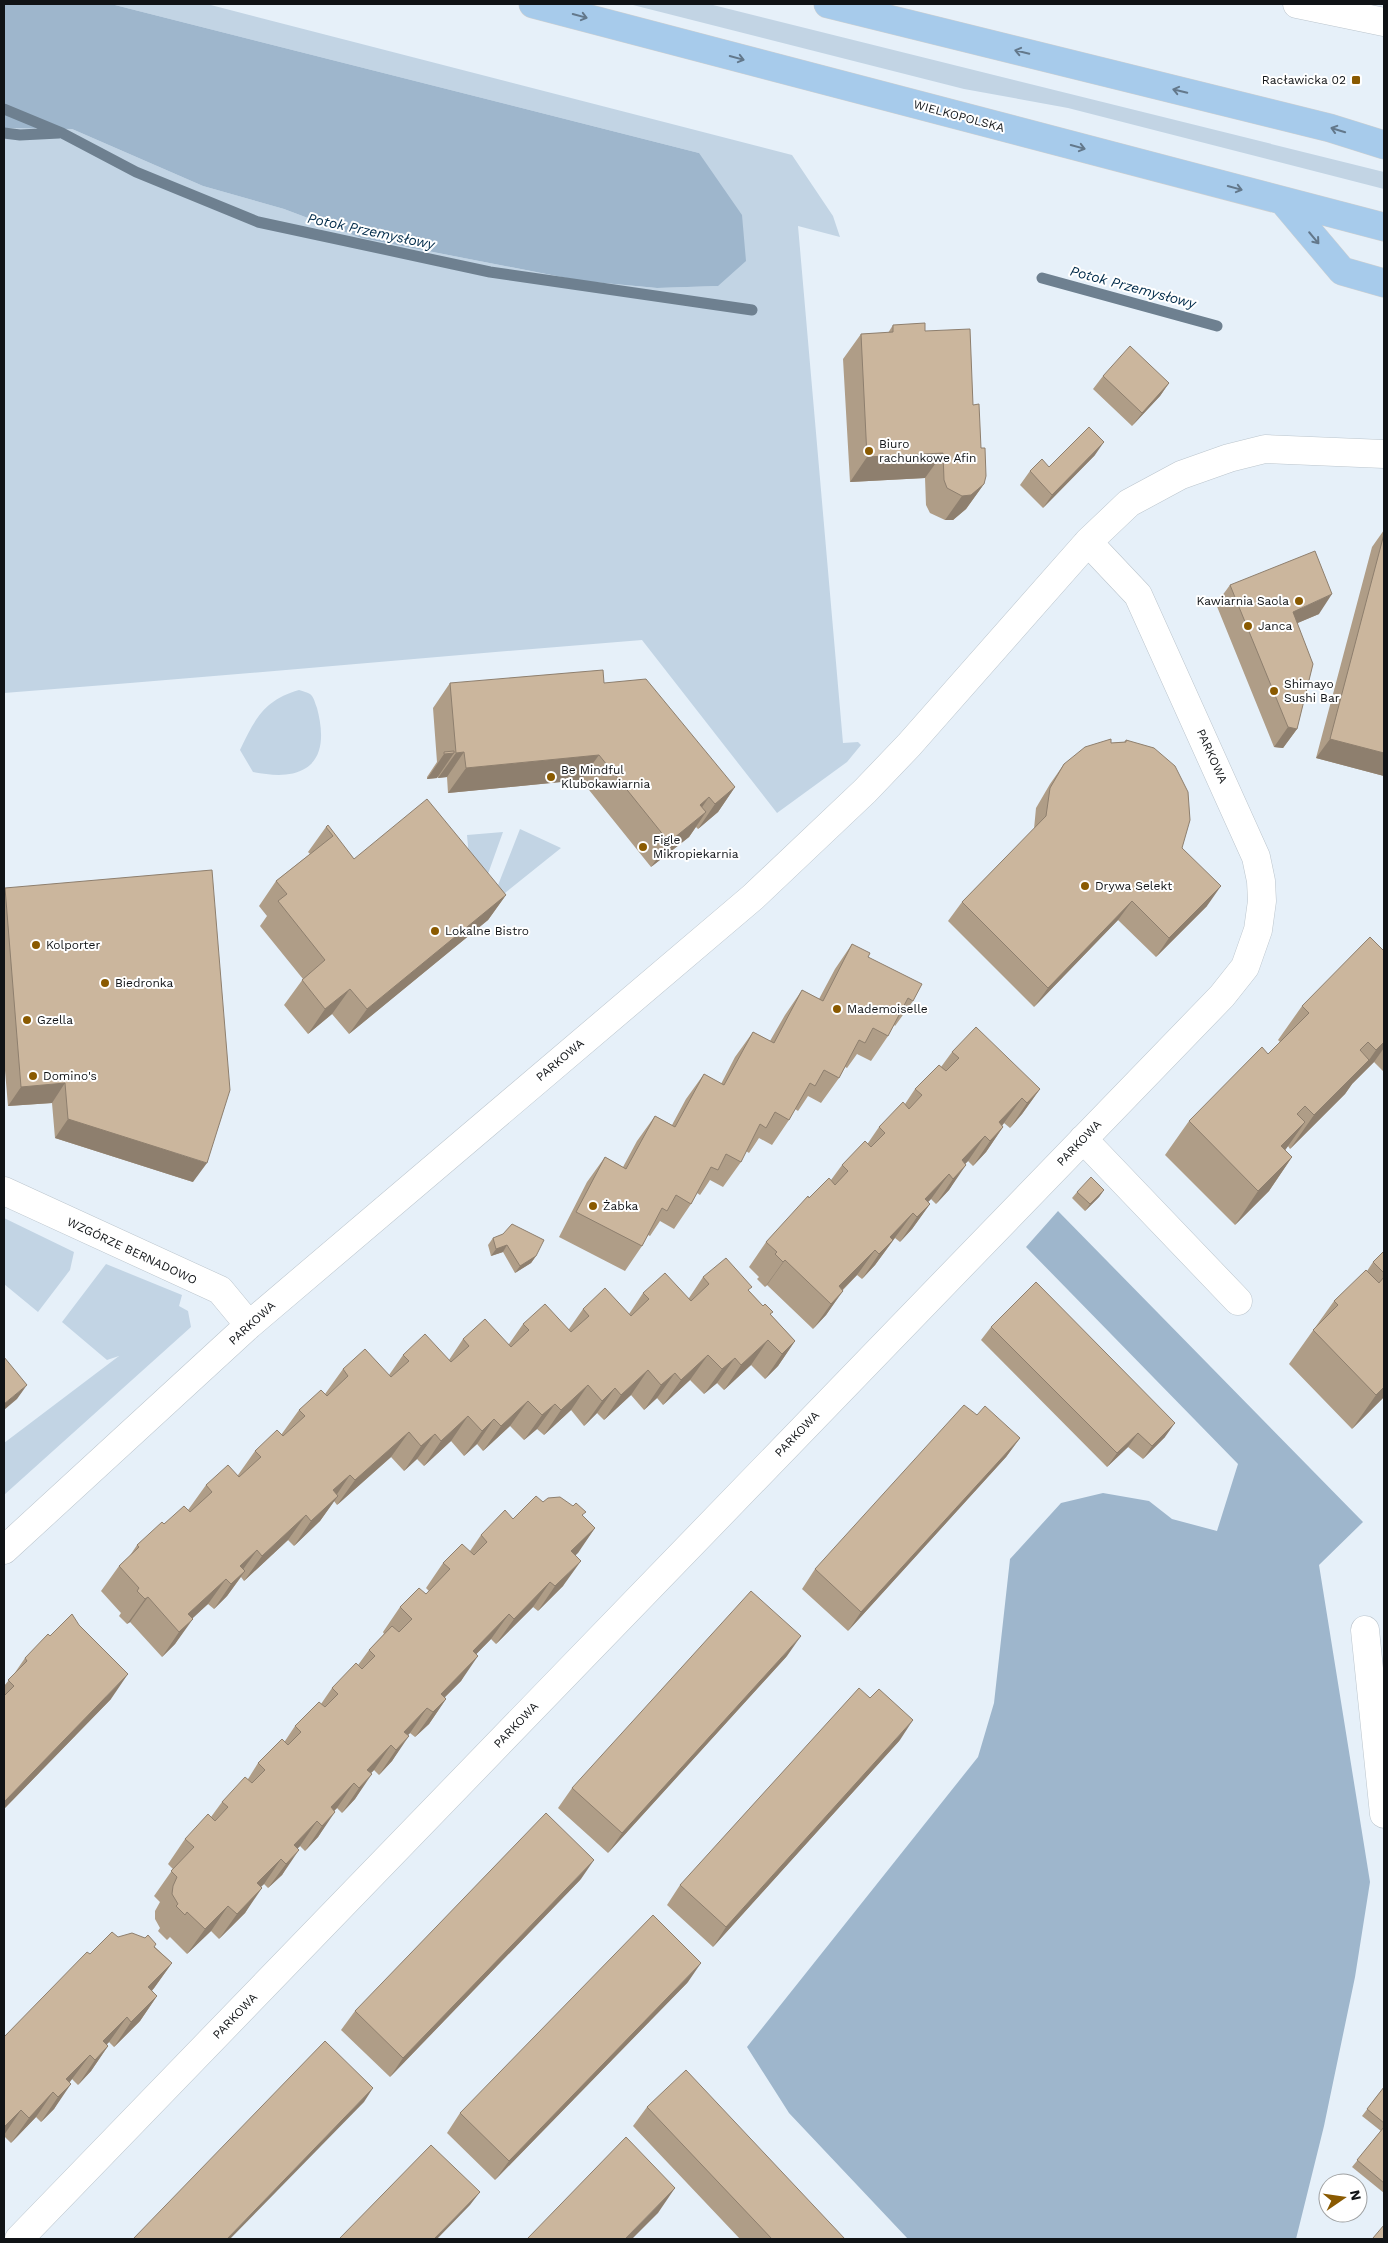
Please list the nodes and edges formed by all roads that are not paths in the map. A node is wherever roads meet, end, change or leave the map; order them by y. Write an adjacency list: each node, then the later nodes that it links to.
1 (533, 4): 6 (main road, WIELKOPOLSKA, one-way to 6)
2 (828, 4): 5 (main road, one-way to 2)
3 (1297, 4): 4 (street)
4 (1384, 22)
5 (1384, 145)
6 (1283, 201): 7 (main road, WIELKOPOLSKA); 8 (main road, one-way to 8)
7 (1384, 228)
8 (1384, 283)
9 (1384, 454): 10 (street, PARKOWA)
10 (1088, 542): 11 (street, PARKOWA); 14 (street, PARKOWA)
11 (1083, 1139): 13 (street); 18 (street, PARKOWA)
12 (4, 1191): 14 (street, WZGÓRZE BERNADOWO)
13 (1238, 1301)
14 (249, 1325): 15 (street, PARKOWA)
15 (4, 1550)
16 (1365, 1630): 17 (street)
17 (1384, 1814)
18 (19, 2239)

